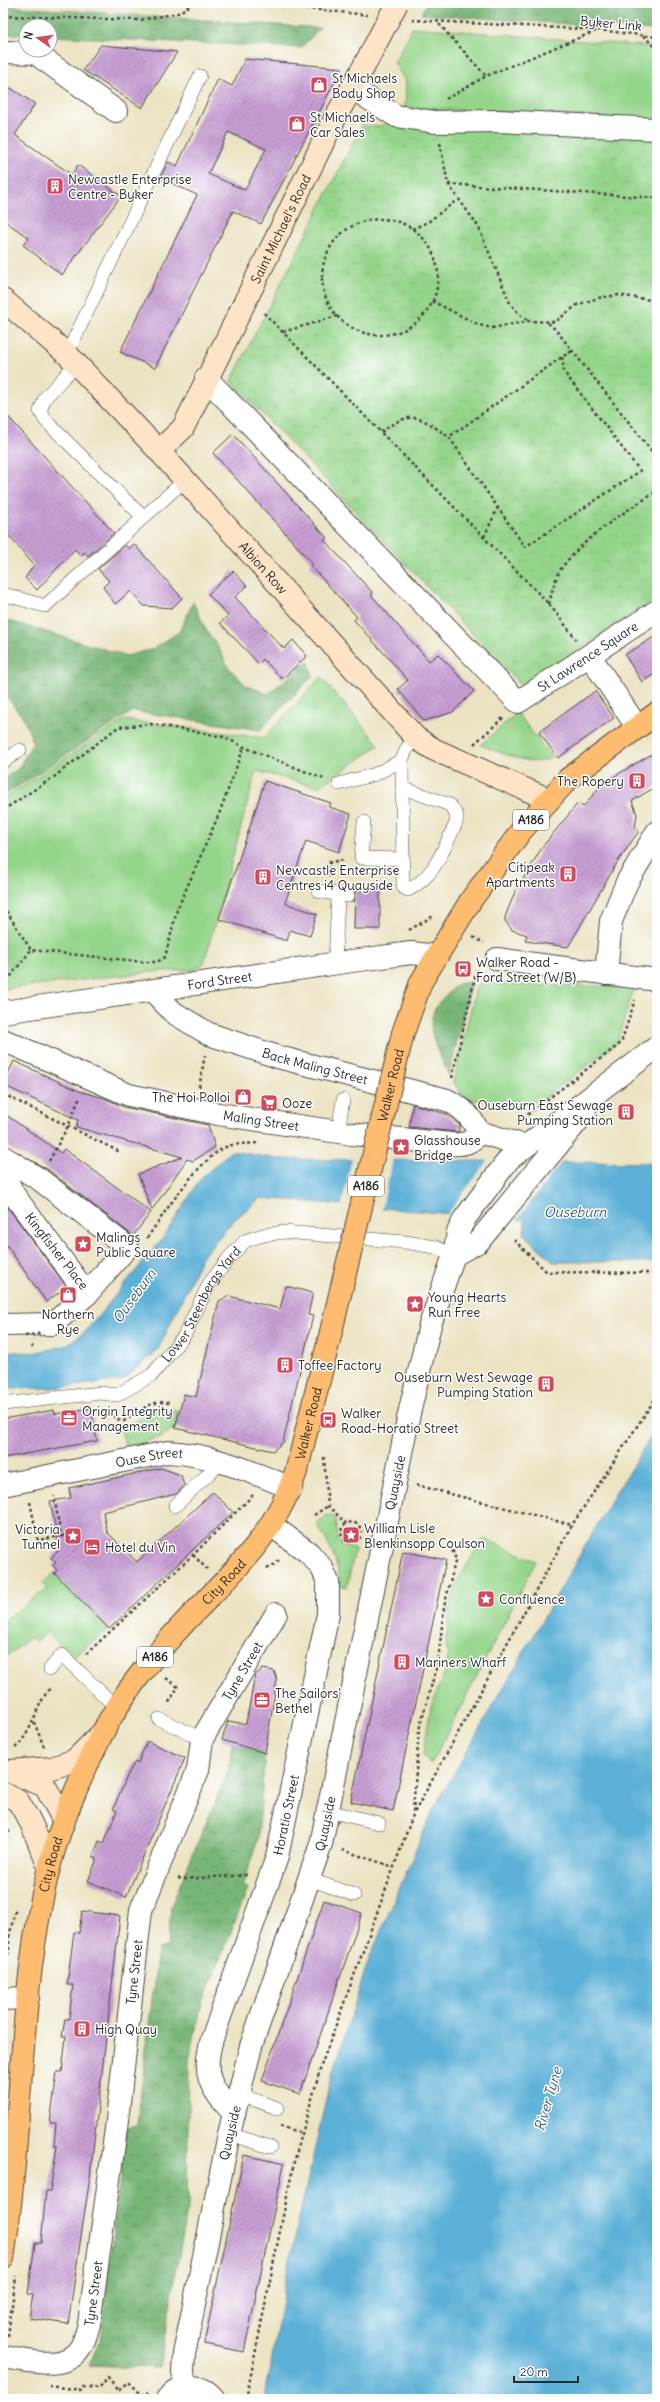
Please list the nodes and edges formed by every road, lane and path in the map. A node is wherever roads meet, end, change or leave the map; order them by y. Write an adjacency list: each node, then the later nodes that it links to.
1 (194, 3): 5 (path)
2 (252, 3): 4 (path)
3 (403, 11): 6 (path, Byker Link); 14 (street, Saint Michael's Road, bridge)
4 (371, 15)
5 (3, 16)
6 (439, 23): 7 (path, Byker Link); 13 (path)
7 (598, 30): 8 (path, Byker Link); 13 (path)
8 (642, 35): 9 (path, Byker Link); 10 (path)
9 (657, 37)
10 (657, 48)
11 (3, 52): 15 (street)
12 (200, 76): 32 (lane)
13 (486, 76): 16 (path)
14 (352, 88): 16 (street); 22 (street, Saint Michael's Road)
15 (116, 111)
16 (435, 122): 17 (street); 18 (path)
17 (657, 128)
18 (448, 184): 19 (path); 20 (path)
19 (657, 198)
20 (457, 200): 21 (path); 27 (path)
21 (412, 229): 24 (path); 26 (path)
22 (247, 296): 29 (path); 33 (street, Saint Michael's Road)
23 (3, 300): 32 (street, Albion Row)
24 (432, 301): 26 (path); 27 (path)
25 (657, 301): 28 (path)
26 (337, 316): 29 (path)
27 (529, 321): 28 (path)
28 (547, 323): 30 (path)
29 (283, 332): 34 (path)
30 (572, 350): 31 (path); 37 (path)
31 (562, 357): 35 (path); 40 (path)
32 (72, 359): 36 (street, Albion Row); 41 (lane)
33 (206, 378): 36 (street, Saint Michael's Road); 46 (street, St Lawrence Square)
34 (381, 432): 35 (path); 42 (path)
35 (449, 437): 40 (path)
36 (159, 451): 38 (street, Albion Row)
37 (657, 458)
38 (185, 480): 41 (lane); 50 (street, Albion Row)
39 (657, 491): 44 (path)
40 (498, 508): 42 (path)
41 (143, 517): 43 (lane)
42 (484, 537): 44 (path)
43 (3, 594)
44 (549, 604): 46 (path)
45 (657, 611): 46 (street, St Lawrence Square)
46 (590, 656): 49 (street)
47 (657, 713): 49 (main road, Walker Road / A186)
48 (502, 719): 53 (path)
49 (637, 727): 58 (main road, Walker Road / A186)
50 (416, 738): 53 (street, Albion Row); 54 (lane)
51 (244, 747): 56 (path); 59 (path); 68 (path)
52 (20, 750): 55 (lane)
53 (458, 759): 58 (street, Albion Row)
54 (402, 760): 56 (lane); 57 (lane)
55 (3, 762)
56 (339, 784)
57 (403, 788): 62 (lane); 62 (lane)
58 (548, 799): 69 (main road, Walker Road / A186)
59 (3, 810)
60 (364, 822): 62 (lane)
61 (657, 832): 72 (street)
62 (403, 859)
63 (330, 862): 64 (path)
64 (329, 876)
65 (318, 891): 71 (lane)
66 (3, 906): 68 (path)
67 (483, 942): 70 (path)
68 (31, 950): 74 (path)
69 (437, 956): 71 (street, Ford Street); 114 (main road, Walker Road / A186, bridge)
70 (485, 958): 72 (street); 85 (path)
71 (335, 963): 75 (street, Ford Street)
72 (606, 974): 73 (street)
73 (649, 979): 88 (path)
74 (3, 986)
75 (152, 991): 76 (street, Ford Street); 77 (street, Back Maling Street)
76 (3, 1012)
77 (209, 1034): 82 (path); 85 (street, Back Maling Street)
78 (657, 1047): 81 (street)
79 (6, 1048): 80 (street, Maling Street)
80 (87, 1078): 86 (path); 87 (street, Maling Street)
81 (612, 1081): 92 (street); 97 (street)
82 (198, 1093)
83 (3, 1094): 86 (path)
84 (343, 1100): 87 (lane)
85 (447, 1100): 88 (street, Back Maling Street)
86 (68, 1126): 91 (path); 95 (path)
87 (345, 1133): 88 (street, Maling Street)
88 (484, 1136): 92 (street)
89 (229, 1139): 90 (path)
90 (230, 1145)
91 (120, 1152)
92 (517, 1152): 97 (street, Quayside)
93 (3, 1157): 95 (street, Kingfisher Place)
94 (3, 1173): 99 (street, Kingfisher Place)
95 (39, 1179): 99 (street, Kingfisher Place)
96 (514, 1240): 98 (path)
97 (454, 1255): 105 (lane, Lower Steenbergs Yard); 111 (street, Quayside)
98 (657, 1273)
99 (87, 1294): 100 (street)
100 (3, 1325)
101 (43, 1333): 102 (path, bridge)
102 (25, 1336)
103 (657, 1396): 119 (path)
104 (169, 1403): 106 (path)
105 (3, 1404)
106 (110, 1413)
107 (323, 1452): 116 (path)
108 (221, 1462): 109 (street, Ouse Street); 110 (street, Ouse Street); 115 (lane)
109 (50, 1476): 112 (street, Ouse Street); 121 (path)
110 (268, 1479): 114 (street, Ouse Street); 127 (path)
111 (396, 1479): 119 (path); 139 (street, Quayside)
112 (25, 1481): 113 (street, Ouse Street); 121 (path)
113 (3, 1485)
114 (291, 1488): 120 (main road, Walker Road / A186)
115 (175, 1506)
116 (328, 1506): 117 (path); 118 (path)
117 (314, 1515)
118 (346, 1523): 118 (path)
119 (572, 1525): 140 (path)
120 (268, 1531): 123 (street, Horatio Street); 132 (main road, City Road / A186)
121 (61, 1536): 122 (path)
122 (73, 1536)
123 (293, 1541): 125 (path); 153 (street, Horatio Street)
124 (449, 1547): 140 (path)
125 (264, 1570)
126 (276, 1614): 135 (street, Tyne Street)
127 (74, 1665): 128 (lane); 132 (lane); 136 (path)
128 (50, 1669)
129 (170, 1672): 130 (path)
130 (166, 1678): 131 (path); 133 (path)
131 (161, 1684)
132 (118, 1709): 134 (main road, City Road / A186)
133 (159, 1719): 135 (lane)
134 (103, 1732): 136 (street); 138 (main road, City Road / A186)
135 (202, 1739): 158 (street, Tyne Street)
136 (8, 1764): 138 (street)
137 (10, 1797): 138 (street); 143 (street)
138 (64, 1807): 143 (main road, City Road / A186)
139 (328, 1811): 141 (lane); 142 (street, Quayside)
140 (413, 1815): 144 (path)
141 (379, 1823)
142 (321, 1844): 144 (path); 147 (street, Quayside)
143 (49, 1867): 151 (main road, City Road / A186)
144 (394, 1867): 162 (path)
145 (182, 1879): 146 (path)
146 (248, 1879)
147 (309, 1879): 148 (lane); 153 (street, Quayside)
148 (354, 1896)
149 (3, 1918): 150 (path)
150 (9, 1958)
151 (28, 1998): 152 (street); 157 (main road, City Road / A186)
152 (3, 1999)
153 (236, 2103): 154 (lane); 155 (street, Quayside)
154 (277, 2108)
155 (229, 2134): 156 (lane); 160 (street, Quayside)
156 (270, 2147)
157 (10, 2266): 158 (path)
158 (4, 2357)
159 (44, 2386): 160 (path)
160 (169, 2392): 161 (street)
161 (214, 2399)
162 (246, 2399)

